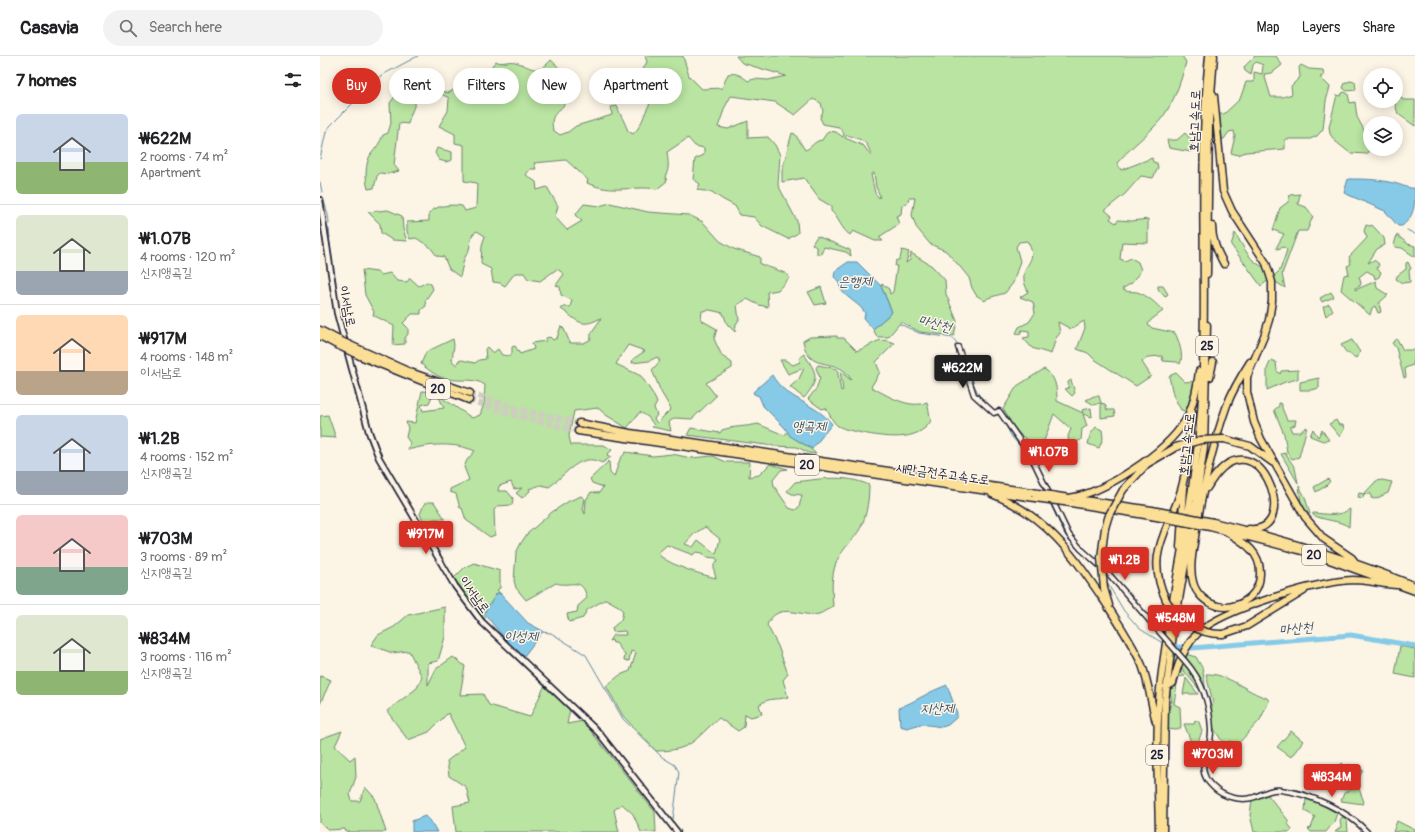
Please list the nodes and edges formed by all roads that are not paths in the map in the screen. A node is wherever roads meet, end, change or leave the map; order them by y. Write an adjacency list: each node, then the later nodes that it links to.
1 (1209, 56): 6 (highway, 호남고속도로 / 25)
2 (1214, 56): 3 (highway, 호남고속도로 / 25)
3 (1211, 91): 4 (highway, 호남고속도로 / 25); 11 (highway)
4 (1209, 194): 7 (highway); 19 (highway, 호남고속도로 / 25)
5 (320, 200): 43 (main road, 이서남로)
6 (1203, 250): 17 (highway); 32 (highway, 호남고속도로 / 25)
7 (1224, 264)
8 (320, 330): 10 (highway, 20)
9 (320, 336): 10 (highway, 20)
10 (335, 341): 14 (highway, 20, bridge)
11 (1260, 345): 21 (highway); 26 (highway)
12 (958, 347): 39 (street, bridge)
13 (1214, 362): 19 (highway)
14 (409, 374): 15 (highway, 20); 16 (highway, 20)
15 (470, 393)
16 (469, 400)
17 (1193, 404): 22 (highway); 25 (highway)
18 (579, 424): 24 (highway, 새만금전주고속도로 / 20)
19 (1206, 428): 37 (highway, 호남고속도로 / 25)
20 (578, 431): 23 (highway, 새만금전주고속도로 / 20)
21 (1278, 469): 31 (highway); 38 (highway, bridge)
22 (1185, 473): 32 (highway); 35 (highway, bridge)
23 (984, 490): 24 (highway, 새만금전주고속도로 / 20); 38 (highway)
24 (1034, 495): 25 (highway, 새만금전주고속도로 / 20, bridge)
25 (1070, 501): 27 (highway, 새만금전주고속도로 / 20, bridge)
26 (1201, 502): 28 (highway); 30 (highway)
27 (1212, 525): 28 (highway, 새만금전주고속도로 / 20); 29 (highway, 새만금전주고속도로 / 20)
28 (1238, 528): 31 (highway, 새만금전주고속도로 / 20)
29 (1224, 530): 30 (highway); 33 (highway, 새만금전주고속도로 / 20)
30 (1191, 560): 37 (highway)
31 (1356, 563): 34 (highway, 새만금전주고속도로 / 20)
32 (1177, 584): 40 (highway, 호남고속도로 / 25)
33 (1401, 585): 35 (highway); 36 (highway, 새만금전주고속도로 / 20)
34 (1415, 586)
35 (1311, 587): 39 (highway)
36 (1415, 591)
37 (1180, 595): 40 (highway, 호남고속도로 / 25)
38 (1115, 618): 42 (highway)
39 (1182, 662): 41 (highway); 46 (street)
40 (1164, 678): 41 (highway, 호남고속도로 / 25); 42 (highway, 호남고속도로 / 25)
41 (1166, 687): 45 (highway, 호남고속도로 / 25)
42 (1158, 729): 44 (highway, 호남고속도로 / 25)
43 (677, 832)
44 (1159, 832)
45 (1163, 832)
46 (1367, 832)

